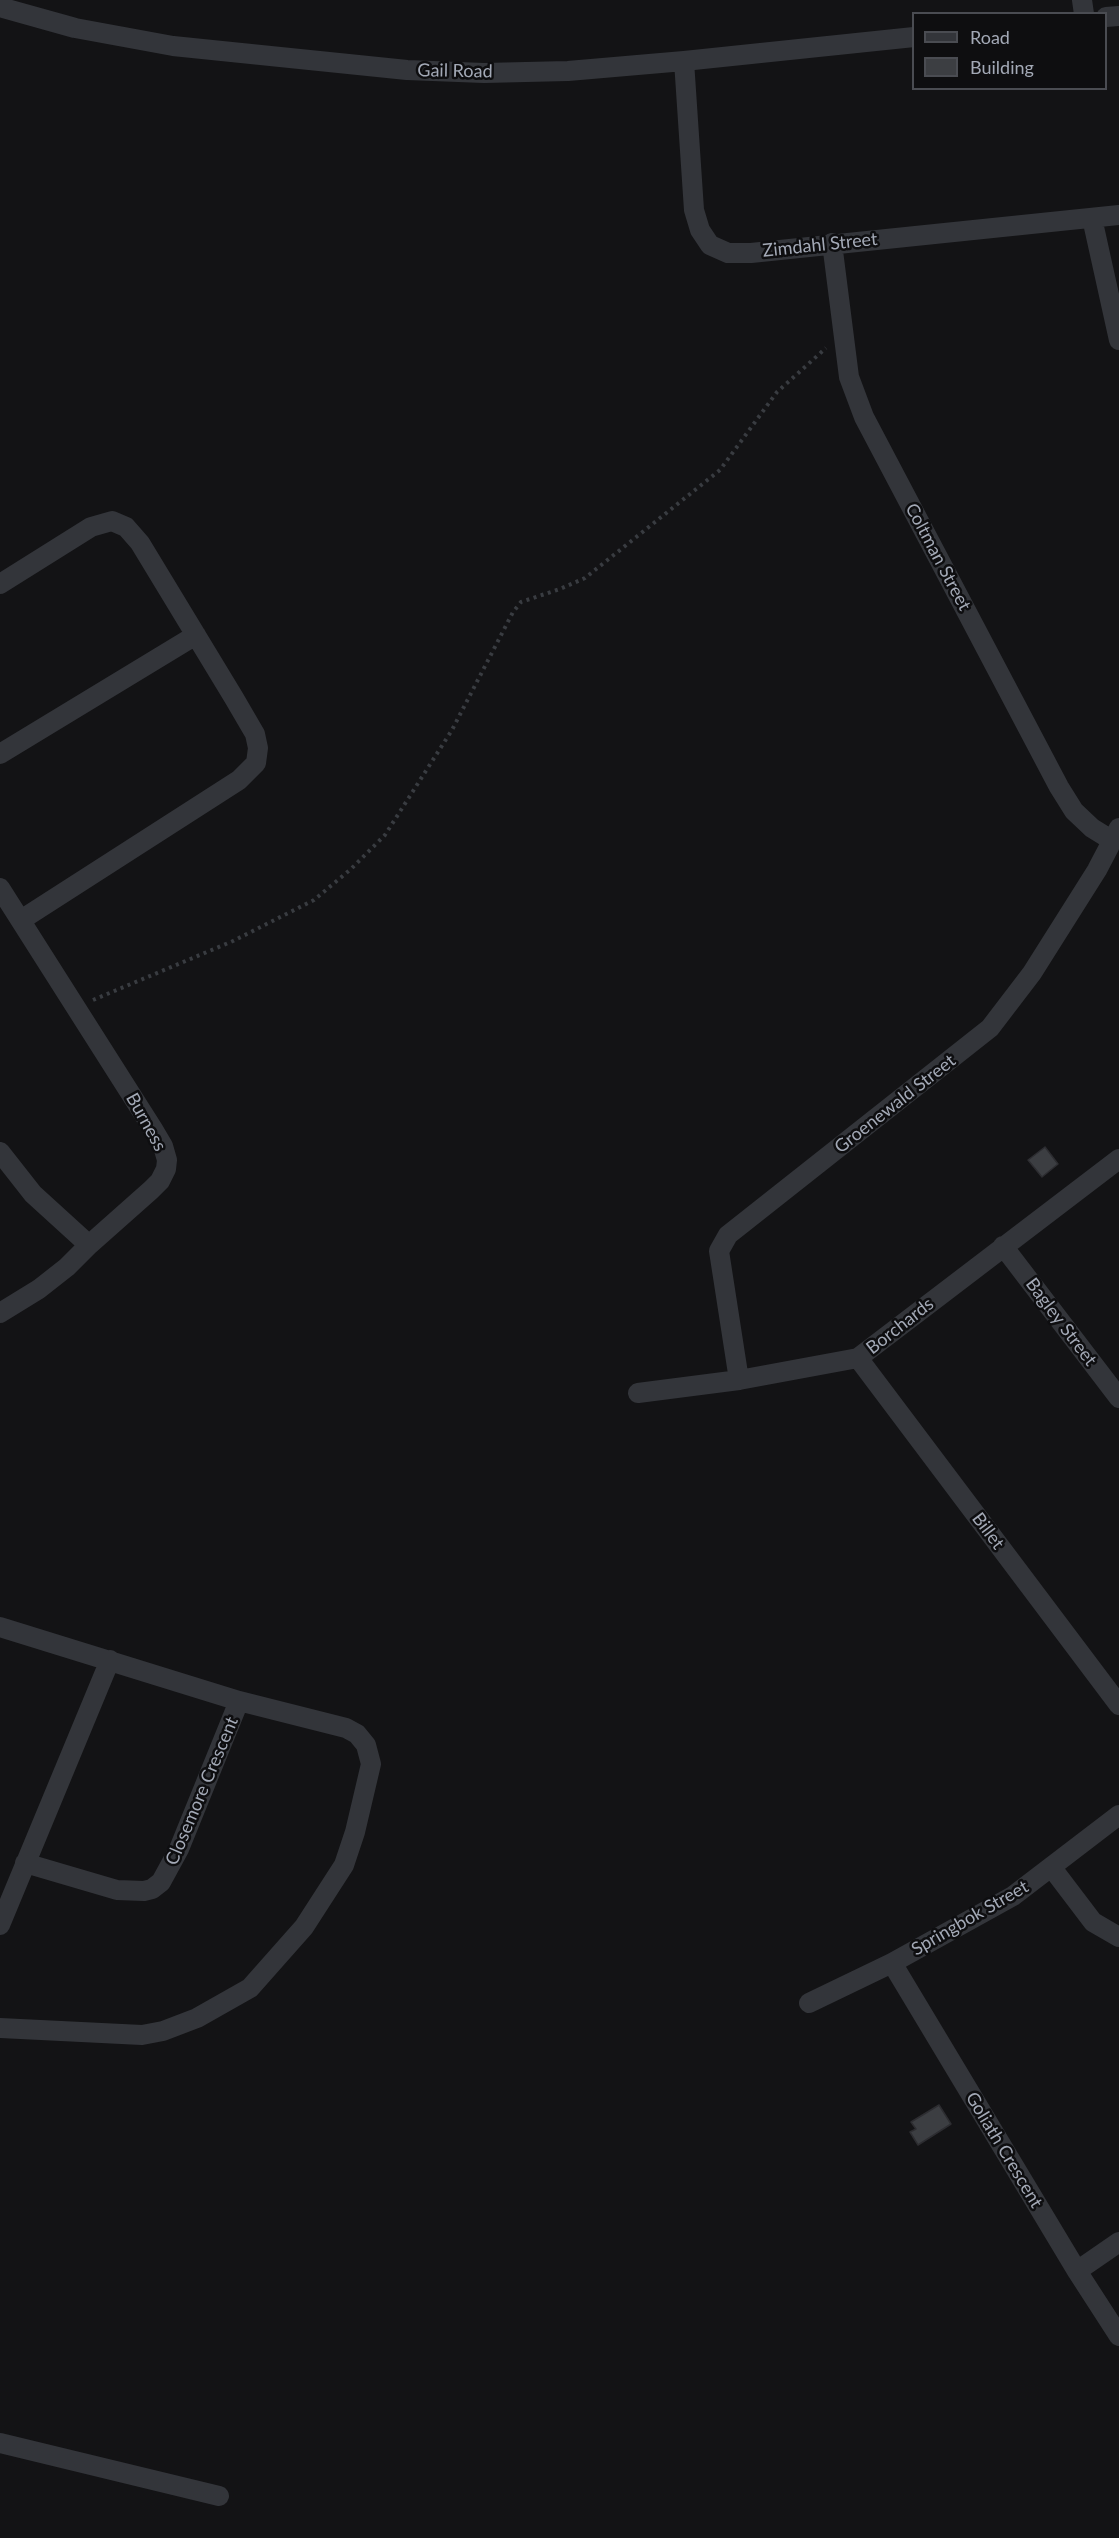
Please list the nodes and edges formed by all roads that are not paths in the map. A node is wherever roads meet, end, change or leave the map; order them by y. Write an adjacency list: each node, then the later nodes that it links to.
1 (0, 7): 3 (street, Gail Road)
2 (912, 37): 3 (street, Gail Road)
3 (684, 62): 6 (street, Zimdahl Street)
4 (1119, 215): 5 (street, Zimdahl Street)
5 (1092, 218): 6 (street, Zimdahl Street); 7 (street)
6 (832, 243): 11 (street, Coltman Street)
7 (1119, 340)
8 (0, 584): 9 (street)
9 (196, 635): 10 (street); 13 (street)
10 (0, 754)
11 (1116, 834): 20 (street, Groenewald Street)
12 (0, 888): 13 (street, Burness)
13 (21, 920): 16 (street, Burness)
14 (0, 1152): 16 (street)
15 (1119, 1158): 17 (street, Borchards)
16 (89, 1245): 18 (street, Burness)
17 (1003, 1246): 19 (street, Borchards); 22 (street, Bagley Street)
18 (0, 1313)
19 (858, 1358): 20 (street, Borchards); 26 (street, Billet)
20 (739, 1380): 21 (street, Borchards)
21 (638, 1393)
22 (1119, 1398)
23 (0, 1627): 24 (street, Closemore Crescent)
24 (110, 1660): 25 (street, Closemore Crescent); 28 (street)
25 (239, 1701): 28 (street, Closemore Crescent); 34 (street, Closemore Crescent)
26 (1119, 1705)
27 (1119, 1815): 29 (street, Springbok Street)
28 (25, 1863): 30 (street)
29 (1052, 1868): 31 (street); 32 (street, Springbok Street)
30 (0, 1925)
31 (1119, 1937)
32 (892, 1963): 33 (street, Springbok Street); 36 (street, Goliath Crescent)
33 (809, 2002)
34 (0, 2028)
35 (1119, 2242): 36 (street)
36 (1077, 2271): 37 (street, Goliath Crescent)
37 (1119, 2336)
38 (0, 2443): 39 (street)
39 (219, 2496)

